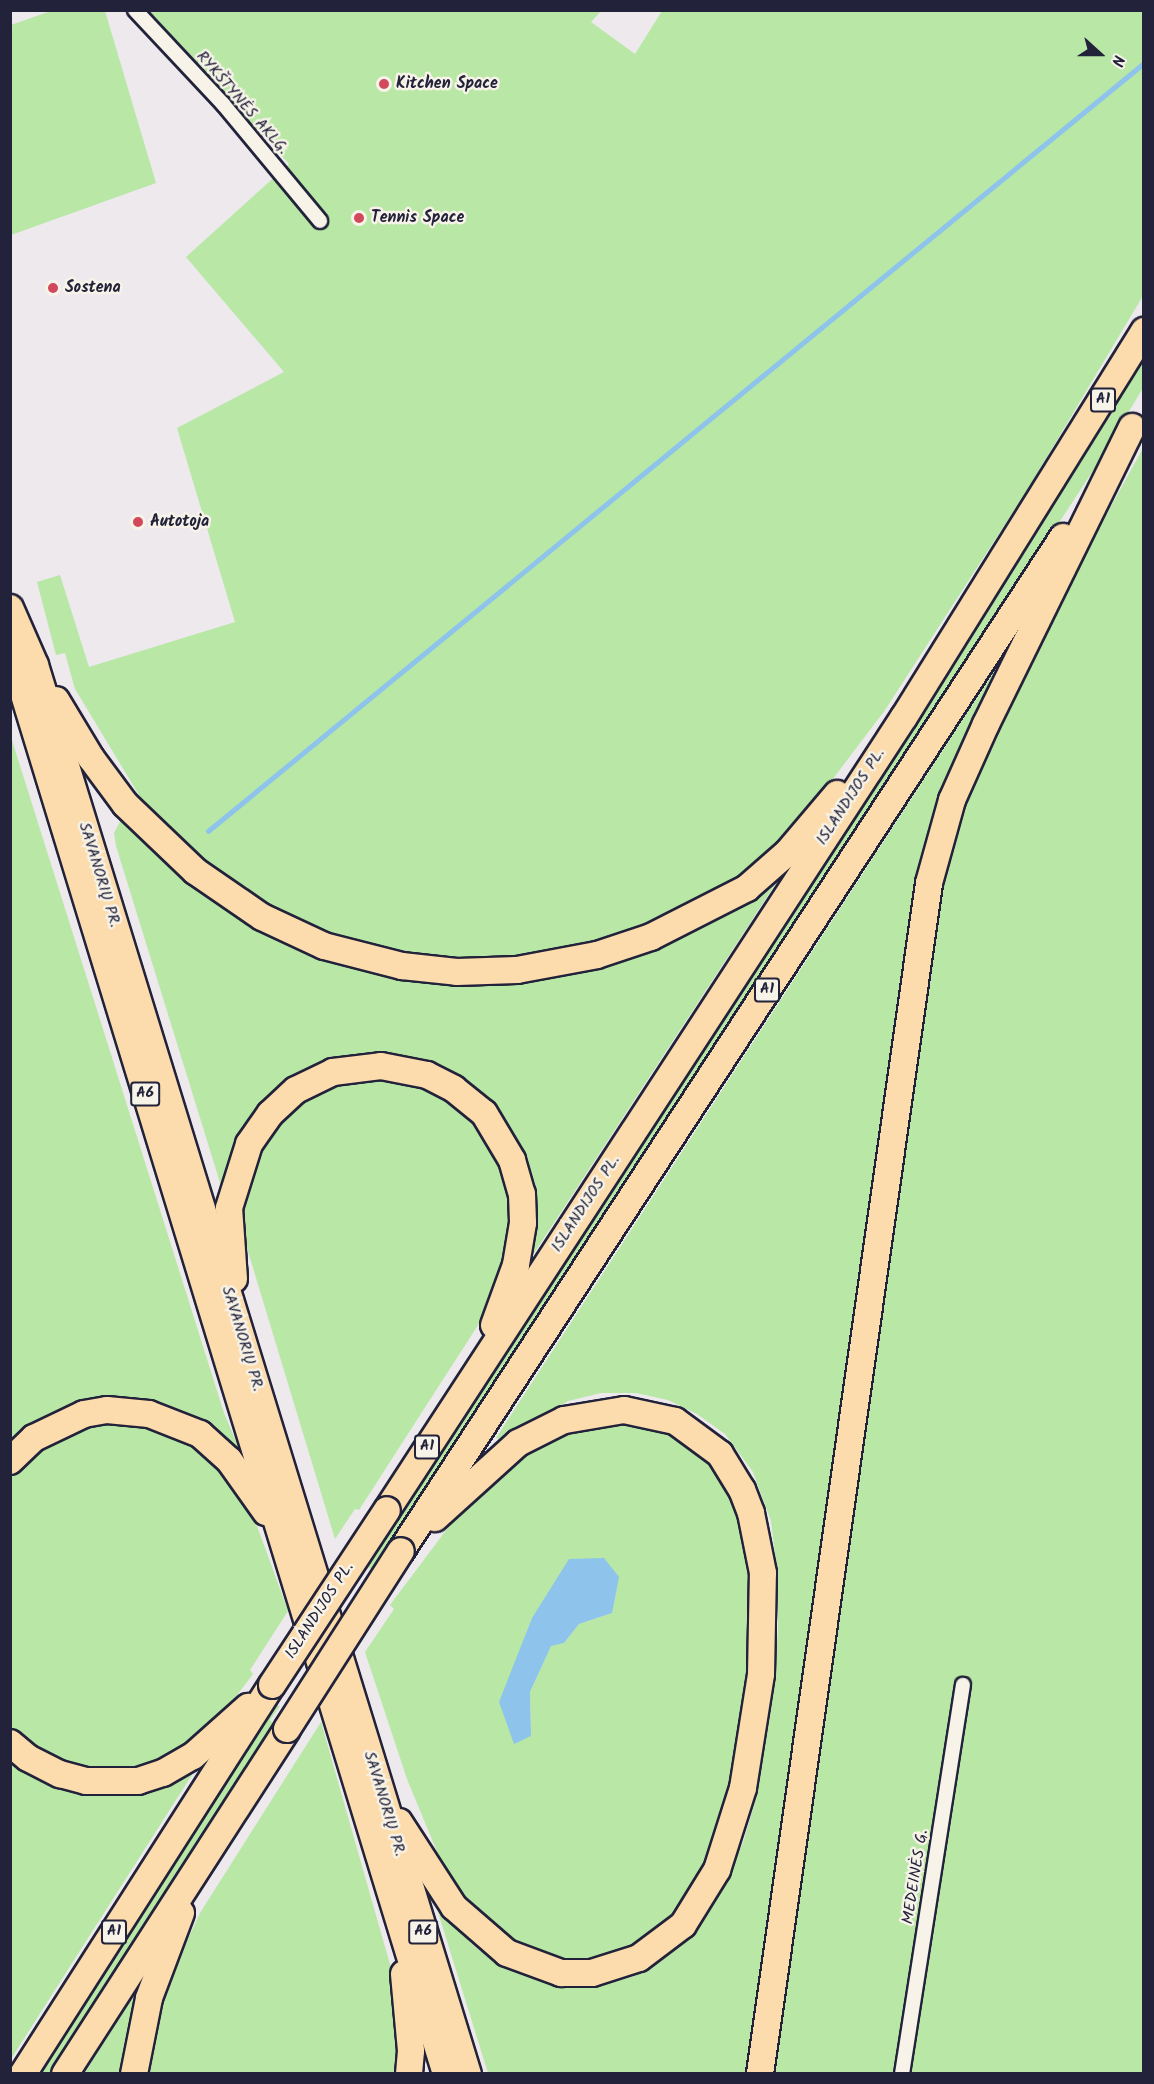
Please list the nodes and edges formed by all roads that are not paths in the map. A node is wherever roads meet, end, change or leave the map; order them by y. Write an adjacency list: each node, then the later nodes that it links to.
1 (135, 10): 2 (street, RYKŠTYNĖS AKLG.)
2 (320, 220)
3 (1143, 331): 8 (highway, ISLANDIJOS PL. / A1)
4 (1138, 417): 13 (highway, A1); 26 (highway)
5 (10, 608): 7 (highway, SAVANORIŲ PR. / A6)
6 (10, 649): 12 (highway, SAVANORIŲ PR. / A6)
7 (36, 665): 8 (highway); 9 (highway, SAVANORIŲ PR. / A6)
8 (904, 717): 10 (highway, ISLANDIJOS PL. / A1)
9 (237, 1322): 10 (highway); 17 (highway, SAVANORIŲ PR. / A6)
10 (468, 1385): 14 (highway, ISLANDIJOS PL. / A1, bridge)
11 (10, 1461): 12 (highway)
12 (282, 1539): 19 (highway, SAVANORIŲ PR. / A6)
13 (401, 1551): 17 (highway); 18 (highway, A1, bridge)
14 (272, 1685): 16 (highway); 20 (highway, ISLANDIJOS PL. / A1)
15 (963, 1685): 27 (street, MEDEINĖS G.)
16 (10, 1743)
17 (379, 1791): 25 (highway, SAVANORIŲ PR. / A6)
18 (205, 1855): 21 (highway, A1); 22 (highway)
19 (399, 1920): 23 (highway); 24 (highway, SAVANORIŲ PR. / A6)
20 (23, 2073)
21 (65, 2073)
22 (134, 2073)
23 (409, 2073)
24 (446, 2073)
25 (468, 2073)
26 (760, 2073)
27 (902, 2073)

